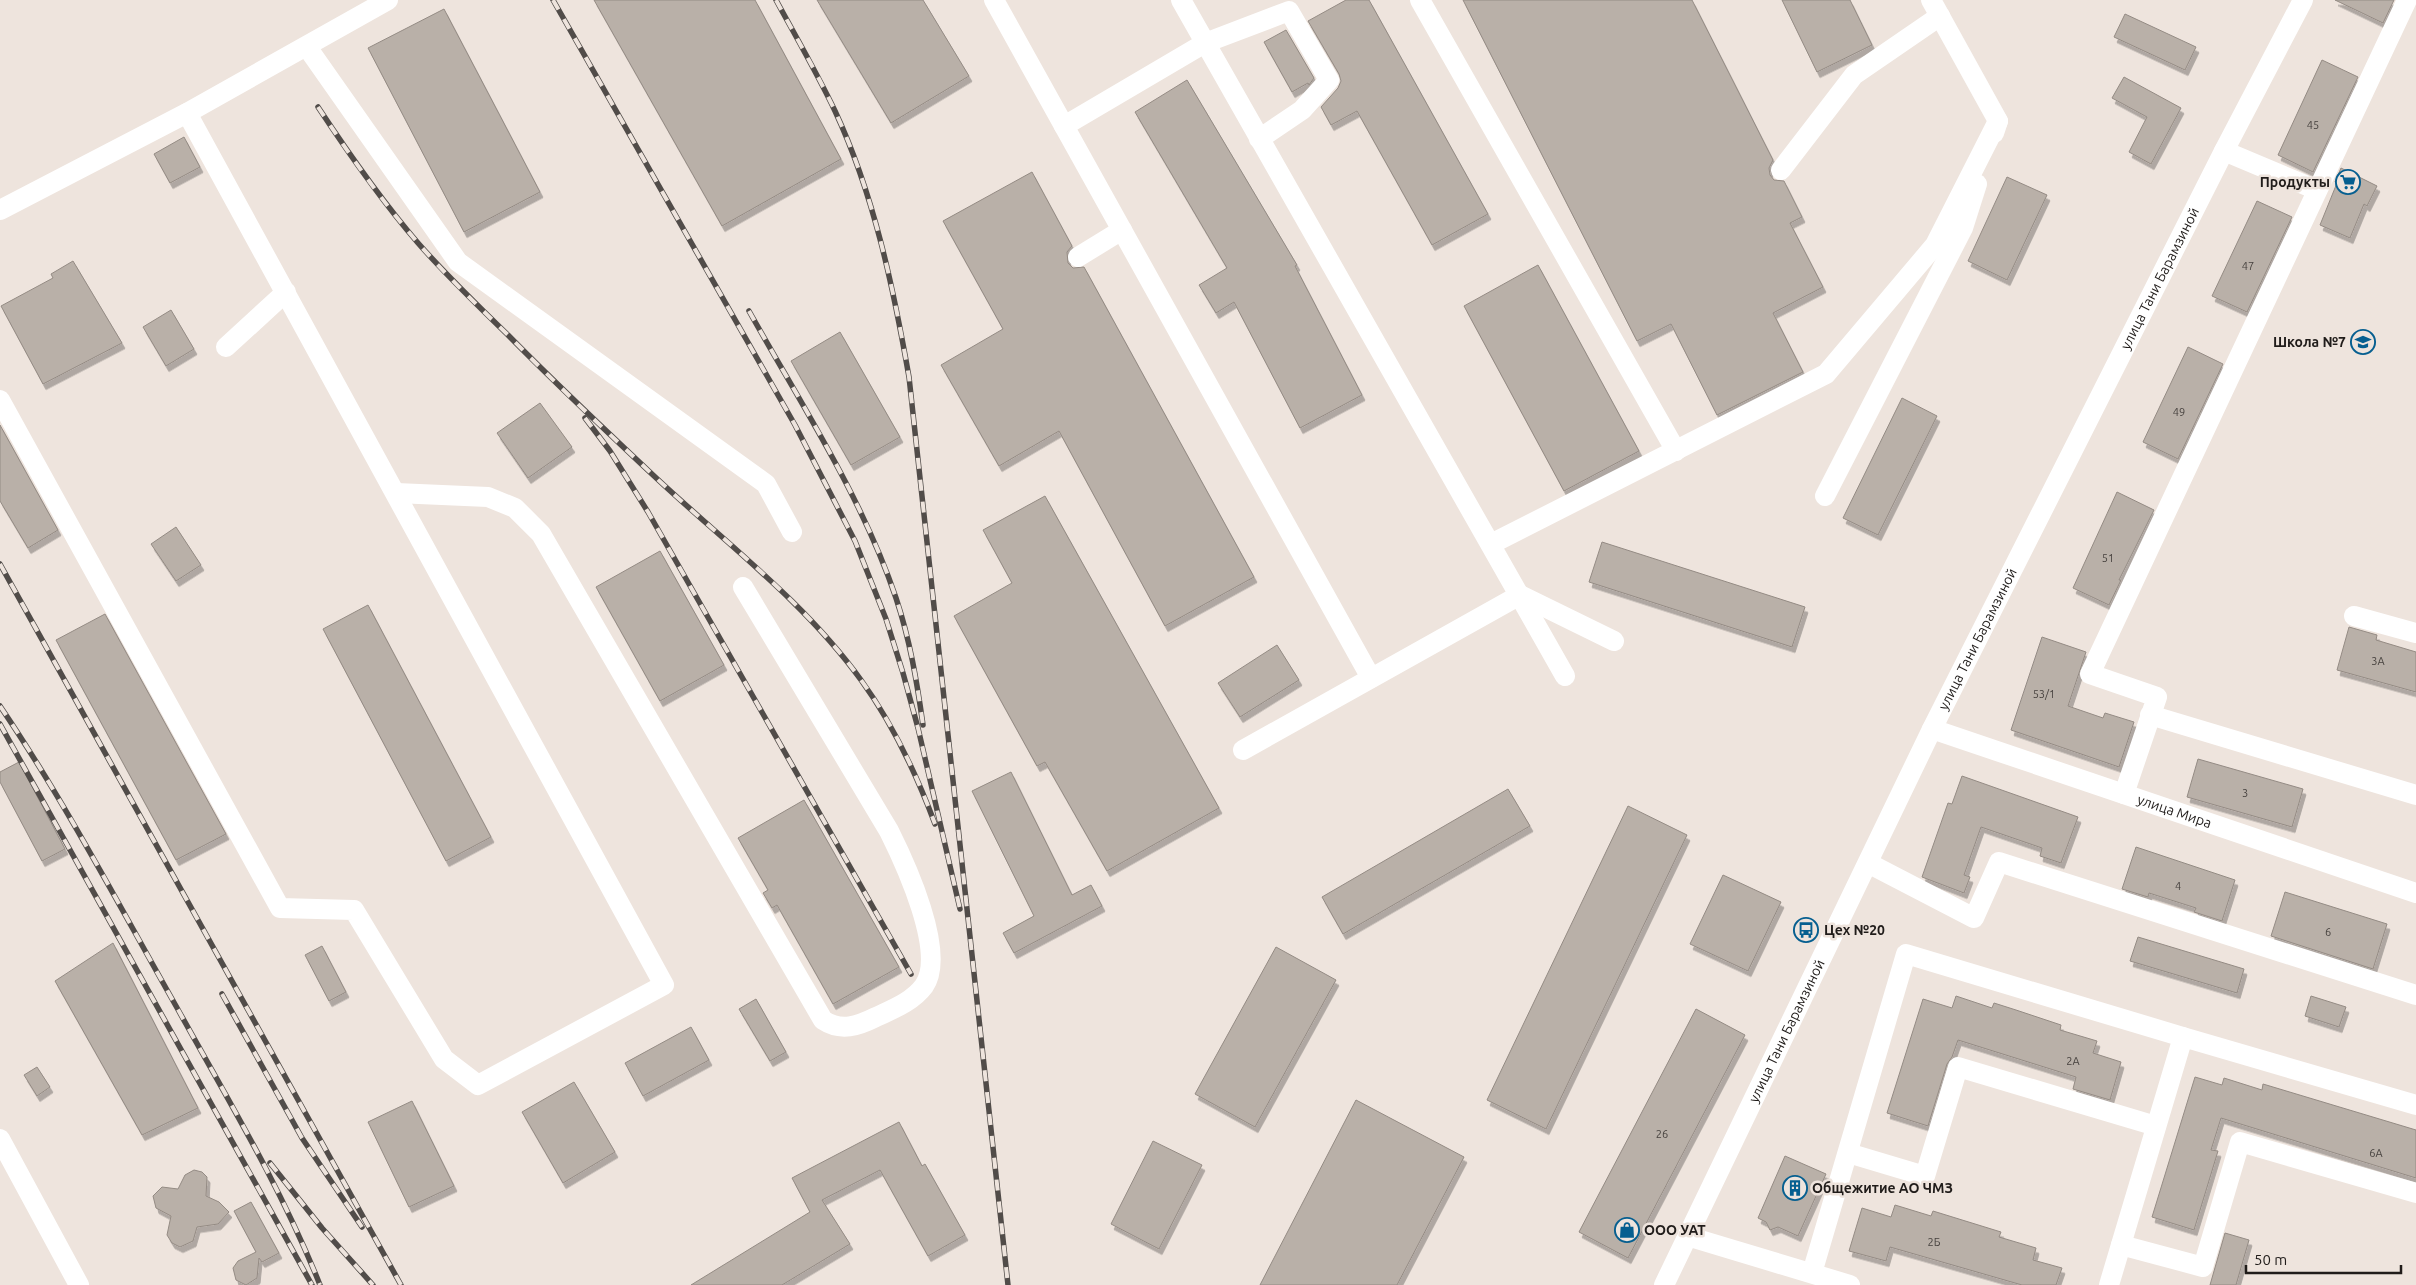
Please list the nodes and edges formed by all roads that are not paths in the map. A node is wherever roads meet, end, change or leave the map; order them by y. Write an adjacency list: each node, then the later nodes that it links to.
1 (388, 0): 9 (street)
2 (994, 0): 12 (street)
3 (1180, 0): 8 (street)
4 (1420, 0): 23 (street)
5 (2303, 0): 14 (street, улица Тани Барамзиной)
6 (2407, 0): 16 (street)
7 (1936, 8): 11 (street); 15 (street)
8 (1205, 43): 12 (street); 13 (street); 13 (street)
9 (307, 46): 10 (street); 26 (street)
10 (187, 113): 17 (street); 20 (street)
11 (1998, 121): 23 (street); 25 (street)
12 (1064, 126): 18 (street)
13 (1260, 138): 27 (street)
14 (2224, 151): 16 (street); 36 (street, улица Тани Барамзиной)
15 (1781, 170)
16 (2317, 190): 35 (street)
17 (0, 210)
18 (1122, 230): 19 (street); 34 (street)
19 (1078, 257)
20 (286, 292): 21 (street); 24 (street)
21 (226, 347)
22 (0, 400): 24 (street)
23 (1676, 450): 27 (street)
24 (396, 493): 28 (street)
25 (1825, 496)
26 (792, 532)
27 (1491, 544): 29 (street)
28 (743, 587)
29 (1520, 595): 32 (street); 33 (street); 34 (street)
30 (2354, 616): 31 (street)
31 (2416, 634)
32 (1614, 641)
33 (1565, 676)
34 (1371, 678): 37 (street)
35 (2150, 715): 38 (street); 39 (street)
36 (1932, 729): 38 (street, улица Мира); 40 (street, улица Тани Барамзиной)
37 (1243, 750)
38 (2124, 794): 41 (street, улица Мира)
39 (2416, 795)
40 (1868, 863): 42 (street); 49 (street, улица Тани Барамзиной)
41 (2416, 893)
42 (2416, 995)
43 (2183, 1037): 44 (street); 45 (street); 47 (street)
44 (2416, 1105)
45 (2156, 1126): 47 (street); 50 (street)
46 (0, 1139): 52 (street)
47 (1848, 1153): 51 (street)
48 (2416, 1193): 50 (street)
49 (1687, 1236): 51 (street); 53 (street, улица Тани Барамзиной)
50 (2121, 1245): 55 (street)
51 (1812, 1273): 54 (street)
52 (79, 1285)
53 (1664, 1285)
54 (1850, 1285)
55 (2109, 1285)

